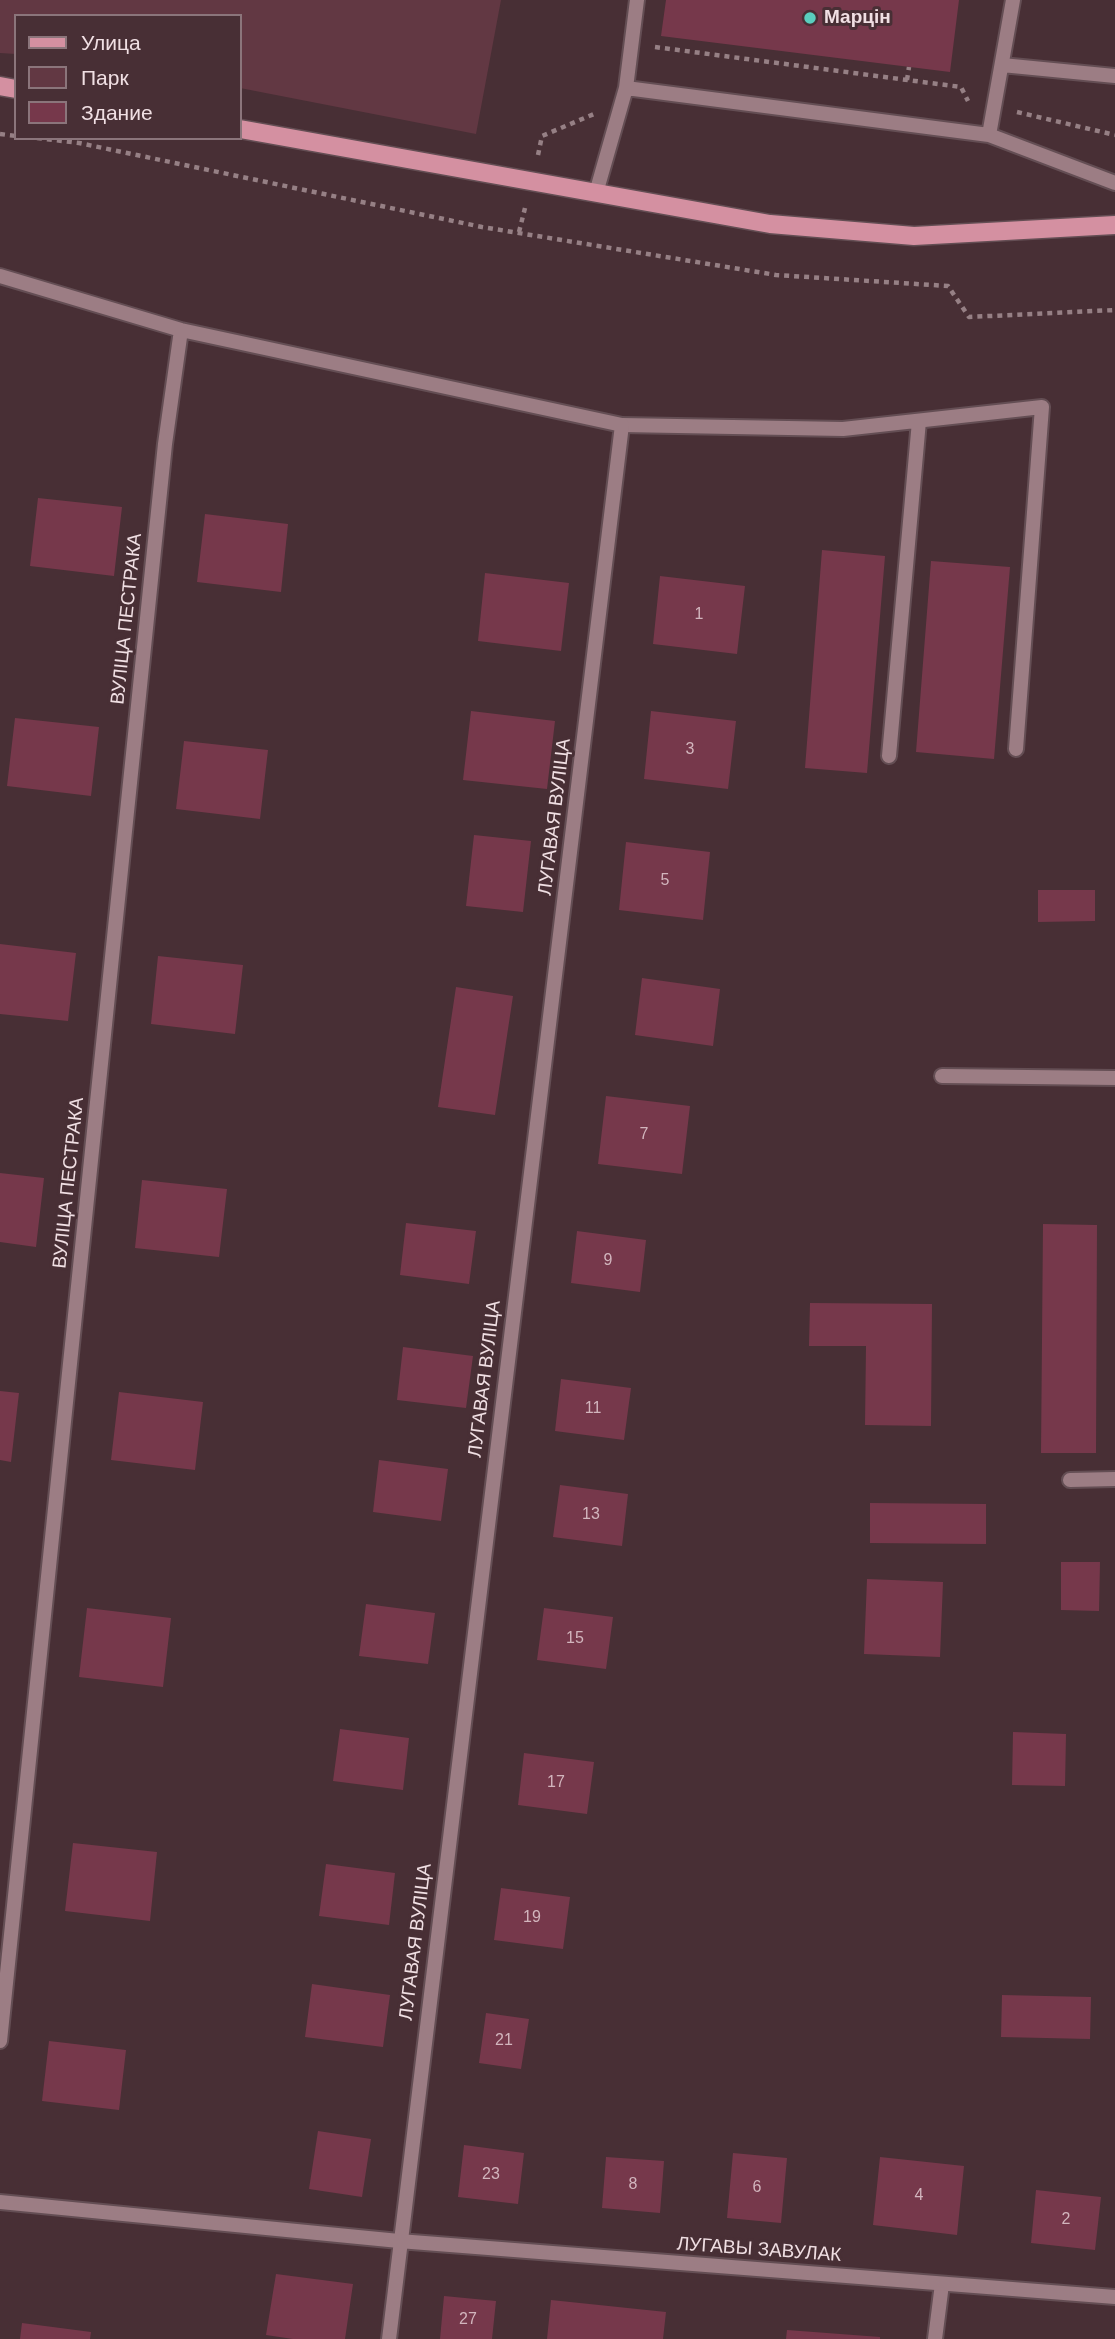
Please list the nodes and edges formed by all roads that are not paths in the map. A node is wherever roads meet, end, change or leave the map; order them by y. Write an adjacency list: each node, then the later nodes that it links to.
1 (637, 0): 5 (street)
2 (1013, 0): 3 (street)
3 (1002, 65): 4 (street); 7 (street)
4 (1115, 76)
5 (626, 88): 7 (street); 9 (street)
6 (242, 129): 9 (main road)
7 (989, 135): 8 (street)
8 (1115, 183)
9 (596, 193): 10 (main road)
10 (1115, 225)
11 (0, 276): 12 (street)
12 (181, 330): 14 (street); 21 (street, ВУЛІЦА ПЕСТРАКА)
13 (919, 421): 14 (street); 15 (street); 16 (street)
14 (622, 425): 23 (street, ЛУГАВАЯ ВУЛІЦА)
15 (1016, 749)
16 (889, 756)
17 (942, 1076): 18 (street)
18 (1115, 1078)
19 (1115, 1479): 20 (street)
20 (1070, 1480)
21 (0, 2041)
22 (0, 2202): 23 (street, ЛУГАВЫ ЗАВУЛАК)
23 (399, 2241): 24 (street, ЛУГАВЫ ЗАВУЛАК); 26 (street, ЛУГАВАЯ ВУЛІЦА)
24 (942, 2284): 25 (street, ЛУГАВЫ ЗАВУЛАК); 27 (street)
25 (1115, 2297)
26 (389, 2339)
27 (935, 2339)

